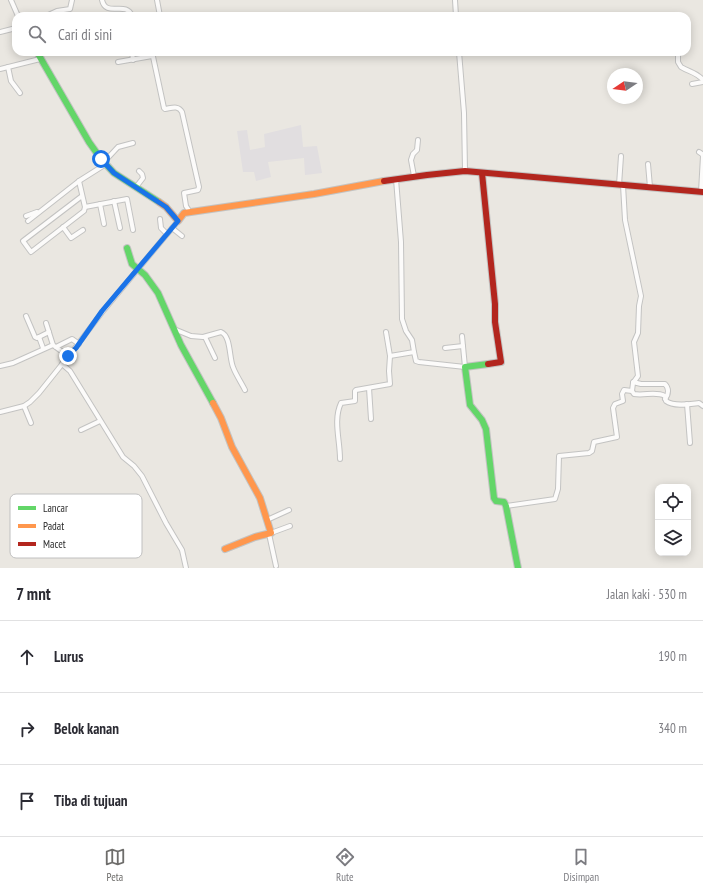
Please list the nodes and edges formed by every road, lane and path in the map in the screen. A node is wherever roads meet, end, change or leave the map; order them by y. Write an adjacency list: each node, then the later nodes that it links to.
1 (11, 0): 6 (street)
2 (72, 0): 7 (street)
3 (102, 0): 8 (street)
4 (157, 0): 9 (street)
5 (455, 0): 10 (street)
6 (16, 12)
7 (57, 12)
8 (130, 12)
9 (159, 12)
10 (456, 12)
11 (12, 29): 12 (street)
12 (0, 32)
13 (39, 56): 19 (street)
14 (132, 56): 20 (street)
15 (146, 56): 20 (street)
16 (152, 56): 48 (street)
17 (459, 56): 34 (street)
18 (678, 56): 24 (street)
19 (40, 59): 22 (street); 31 (street)
20 (133, 60): 21 (street)
21 (118, 62)
22 (8, 67): 23 (street); 26 (street)
23 (0, 69)
24 (703, 81): 25 (street)
25 (692, 84)
26 (20, 93)
27 (418, 140): 36 (street)
28 (133, 143): 31 (street)
29 (699, 152): 42 (street)
30 (621, 156): 39 (street)
31 (105, 163): 38 (street); 41 (street)
32 (648, 164): 40 (street)
33 (139, 170): 41 (street)
34 (465, 171): 35 (street); 36 (street)
35 (482, 173): 39 (street); 82 (street)
36 (414, 176): 37 (street)
37 (396, 179): 48 (street); 76 (street)
38 (79, 181): 43 (street); 47 (street)
39 (621, 185): 40 (street); 83 (street)
40 (650, 187): 42 (street)
41 (136, 188): 52 (street)
42 (702, 192)
43 (82, 196): 46 (street); 54 (street)
44 (114, 201): 45 (street); 55 (street); 58 (street)
45 (100, 204): 46 (street); 53 (street)
46 (85, 207): 54 (street)
47 (40, 212): 49 (street); 51 (street)
48 (190, 212): 52 (street)
49 (26, 216)
50 (160, 219): 59 (street)
51 (28, 221)
52 (178, 221): 56 (street)
53 (104, 224)
54 (63, 227): 57 (street)
55 (120, 228)
56 (172, 228): 59 (street); 60 (street)
57 (83, 230)
58 (133, 230)
59 (167, 234): 62 (street)
60 (182, 236)
61 (127, 248): 62 (street)
62 (137, 269): 65 (street); 71 (street)
63 (26, 316): 69 (street)
64 (46, 323): 66 (street)
65 (174, 329): 70 (street); 100 (street)
66 (49, 332): 69 (street); 72 (street)
67 (386, 332): 78 (street)
68 (462, 336): 73 (street)
69 (39, 337): 74 (street)
70 (205, 337): 79 (street); 85 (street)
71 (79, 344): 72 (street); 77 (street)
72 (54, 346): 74 (street); 77 (street)
73 (463, 346): 75 (street); 82 (street)
74 (43, 348): 81 (street)
75 (446, 348)
76 (414, 352): 78 (street); 82 (street)
77 (68, 356): 80 (street)
78 (390, 356): 84 (street)
79 (215, 358)
80 (62, 364): 89 (street); 93 (street)
81 (0, 366)
82 (466, 367): 98 (street)
83 (633, 382): 86 (street); 87 (street)
84 (368, 388): 92 (street); 97 (street)
85 (245, 390)
86 (632, 391): 87 (street); 98 (street)
87 (665, 399): 88 (street)
88 (687, 404): 90 (street); 96 (street)
89 (24, 406): 91 (street); 94 (street)
90 (703, 406)
91 (0, 412)
92 (371, 419)
93 (100, 421): 95 (street); 105 (street)
94 (30, 423)
95 (81, 430)
96 (690, 443)
97 (340, 459)
98 (506, 506): 106 (street)
99 (289, 510): 100 (street)
100 (267, 520): 102 (street)
101 (290, 526): 102 (street)
102 (270, 534): 103 (street); 104 (street)
103 (225, 549)
104 (276, 566)
105 (186, 568)
106 (517, 568)

